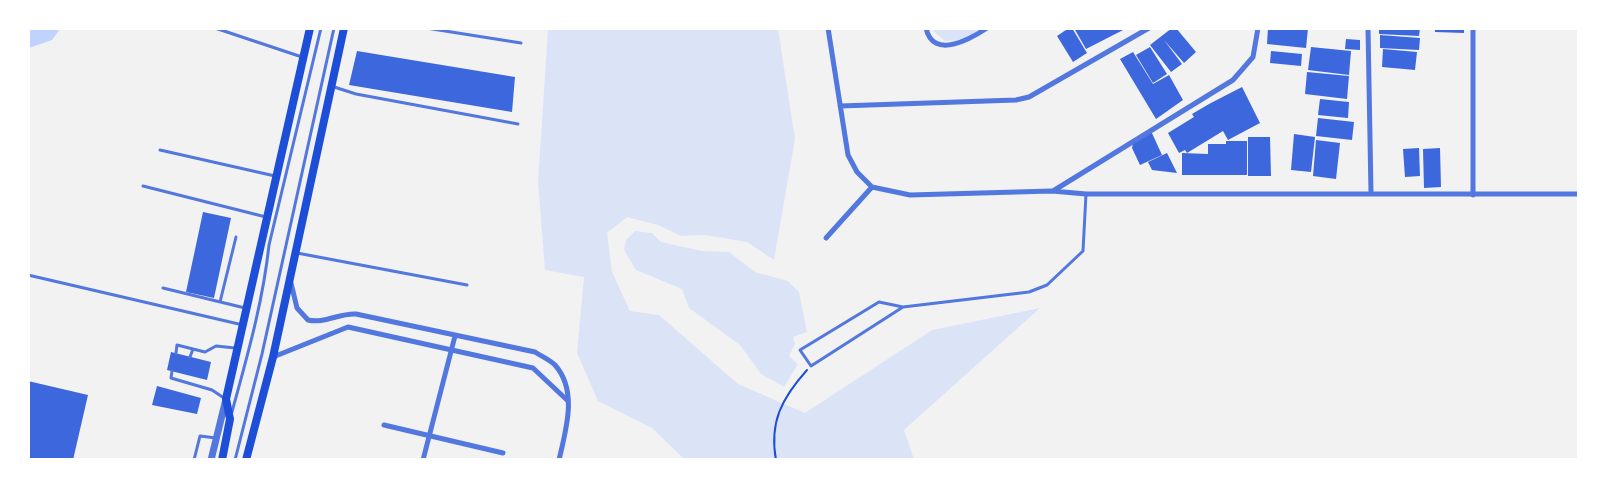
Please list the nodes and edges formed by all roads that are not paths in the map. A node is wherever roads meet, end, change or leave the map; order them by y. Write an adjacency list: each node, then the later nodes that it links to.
1 (215, 28): 15 (lane)
2 (310, 28): 15 (main road)
3 (321, 28): 52 (lane)
4 (334, 28): 61 (lane)
5 (344, 28): 16 (main road)
6 (426, 28): 14 (lane)
7 (828, 28): 17 (street)
8 (926, 28): 9 (street)
9 (987, 28)
10 (1149, 28): 17 (street)
11 (1258, 28): 23 (street)
12 (1368, 28): 25 (street)
13 (1473, 28): 27 (street)
14 (521, 42)
15 (304, 57): 20 (main road)
16 (331, 86): 18 (lane); 31 (main road)
17 (840, 106): 22 (street)
18 (518, 124)
19 (160, 150): 20 (lane)
20 (277, 177): 28 (main road)
21 (143, 186): 28 (lane)
22 (872, 187): 23 (street); 30 (street)
23 (1052, 191): 24 (street)
24 (1086, 194): 25 (street); 38 (lane)
25 (1371, 194): 27 (street)
26 (1578, 194): 27 (street)
27 (1473, 195)
28 (267, 218): 37 (main road)
29 (236, 237): 36 (lane)
30 (826, 238)
31 (295, 253): 33 (main road); 34 (lane)
32 (28, 274): 39 (lane)
33 (290, 278): 40 (street); 46 (main road)
34 (467, 285)
35 (163, 288): 36 (lane)
36 (220, 302): 37 (lane)
37 (246, 308): 39 (main road)
38 (903, 308): 38 (lane)
39 (243, 325): 41 (main road)
40 (455, 336): 43 (street); 51 (street)
41 (237, 348): 42 (lane); 50 (main road)
42 (193, 349): 44 (lane); 45 (lane)
43 (451, 350): 46 (street); 51 (street); 55 (street)
44 (176, 353)
45 (190, 357)
46 (273, 357): 54 (main road)
47 (172, 371): 49 (lane)
48 (186, 375): 49 (lane)
49 (184, 382): 50 (lane)
50 (226, 399): 52 (main road); 56 (street)
51 (569, 402): 65 (street)
52 (230, 419): 60 (main road)
53 (384, 425): 55 (street)
54 (254, 435): 62 (main road); 63 (street)
55 (428, 436): 57 (street); 64 (street)
56 (216, 438): 58 (lane); 59 (street)
57 (503, 453)
58 (194, 459)
59 (211, 459)
60 (222, 459)
61 (235, 459)
62 (246, 459)
63 (250, 459)
64 (423, 459)
65 (559, 459)

